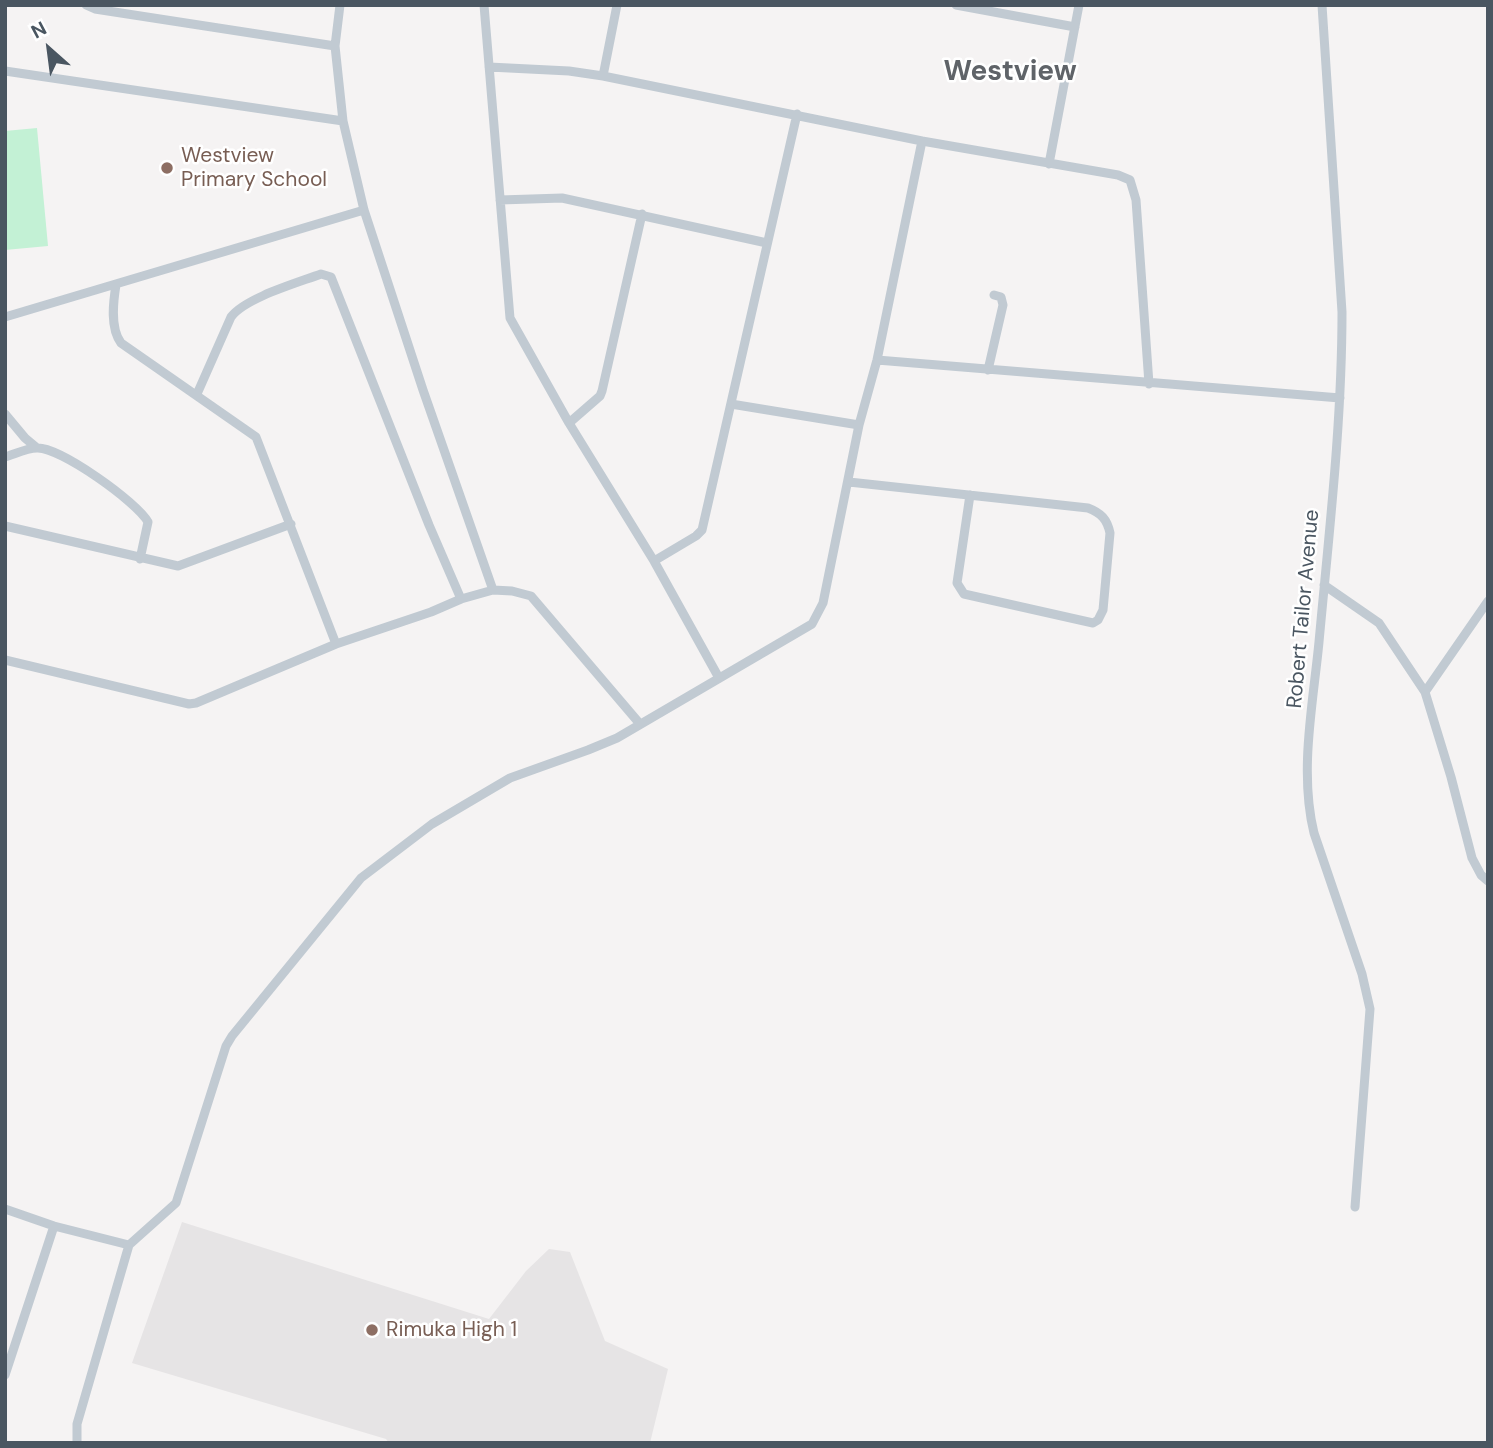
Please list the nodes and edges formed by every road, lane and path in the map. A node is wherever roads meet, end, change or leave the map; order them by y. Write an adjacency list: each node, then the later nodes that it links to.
1 (86, 5): 9 (street)
2 (340, 5): 9 (street)
3 (484, 5): 10 (street)
4 (617, 5): 12 (street)
5 (956, 5): 8 (street)
6 (1079, 5): 8 (street)
7 (1322, 5): 28 (street, Robert Tailor Avenue)
8 (1074, 27): 16 (street)
9 (335, 46): 14 (street)
10 (489, 67): 12 (street); 17 (street)
11 (5, 71): 14 (street)
12 (603, 76): 13 (street)
13 (797, 114): 15 (street); 20 (street)
14 (342, 121): 18 (street)
15 (922, 141): 16 (street); 24 (street)
16 (1049, 164): 26 (street)
17 (500, 200): 19 (street); 31 (street)
18 (364, 210): 21 (street); 42 (street)
19 (642, 215): 20 (street); 31 (street)
20 (767, 243): 29 (street)
21 (116, 285): 23 (street); 27 (street)
22 (993, 295): 25 (street)
23 (5, 317)
24 (877, 360): 25 (street); 32 (street)
25 (988, 370): 26 (street)
26 (1149, 384): 28 (street)
27 (197, 394): 37 (street); 43 (street)
28 (1340, 398): 41 (street, Robert Tailor Avenue)
29 (731, 404): 32 (street); 40 (street)
30 (5, 414): 33 (street)
31 (569, 423): 40 (street)
32 (859, 425): 35 (street)
33 (37, 448): 34 (street); 39 (street)
34 (5, 457)
35 (849, 482): 36 (street); 47 (street)
36 (970, 495): 36 (street)
37 (291, 524): 39 (street); 45 (street)
38 (5, 526): 39 (street)
39 (140, 559)
40 (654, 561): 47 (street)
41 (1324, 585): 48 (street); 51 (street, Robert Tailor Avenue)
42 (493, 590): 43 (street); 49 (street)
43 (461, 599): 45 (street)
44 (1488, 601): 48 (street)
45 (336, 644): 46 (street)
46 (5, 660)
47 (719, 678): 49 (street)
48 (1425, 692): 50 (street)
49 (640, 724): 54 (street)
50 (1488, 881)
51 (1355, 1207)
52 (5, 1209): 53 (street)
53 (54, 1226): 54 (street); 55 (street)
54 (129, 1245): 56 (street)
55 (5, 1375)
56 (77, 1443)

